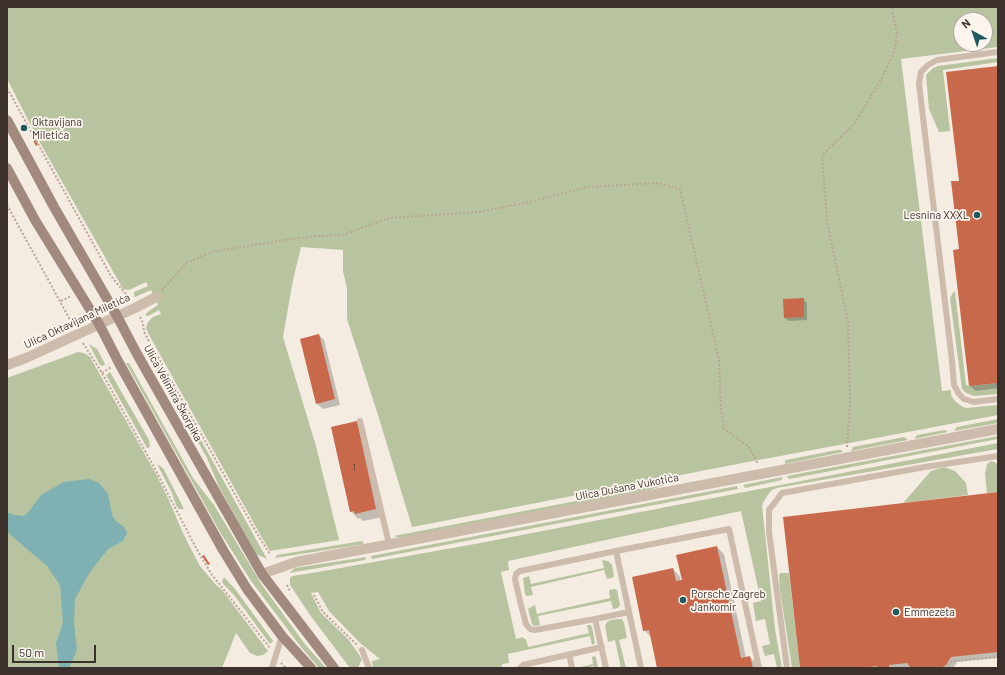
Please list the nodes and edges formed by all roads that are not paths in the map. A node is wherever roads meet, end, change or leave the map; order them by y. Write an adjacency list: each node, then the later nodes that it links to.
1 (998, 52): 8 (lane)
2 (7, 120): 5 (main road, Ulica Velimira Škorpika)
3 (7, 168): 6 (main road)
4 (156, 297): 5 (street, Ulica Oktavijana Miletića)
5 (117, 316): 6 (street, Ulica Oktavijana Miletića); 14 (main road, Ulica Velimira Škorpika)
6 (99, 324): 7 (street, Ulica Oktavijana Miletića); 17 (main road)
7 (7, 365)
8 (998, 399)
9 (360, 422): 12 (lane)
10 (998, 429): 12 (street, Ulica Dušana Vukotića)
11 (998, 456): 30 (lane)
12 (389, 544): 14 (street, Ulica Dušana Vukotića)
13 (616, 551): 15 (lane); 16 (lane); 29 (lane)
14 (262, 574): 24 (main road, Ulica Velimira Škorpika)
15 (629, 612): 16 (lane); 28 (lane)
16 (595, 619): 18 (lane)
17 (282, 636): 22 (lane); 23 (main road)
18 (602, 647): 20 (lane); 27 (lane)
19 (362, 650): 21 (lane)
20 (569, 654): 25 (lane); 26 (lane)
21 (367, 667)
22 (272, 668)
23 (310, 668)
24 (334, 668)
25 (520, 668)
26 (572, 668)
27 (606, 668)
28 (641, 668)
29 (760, 668)
30 (787, 668)

